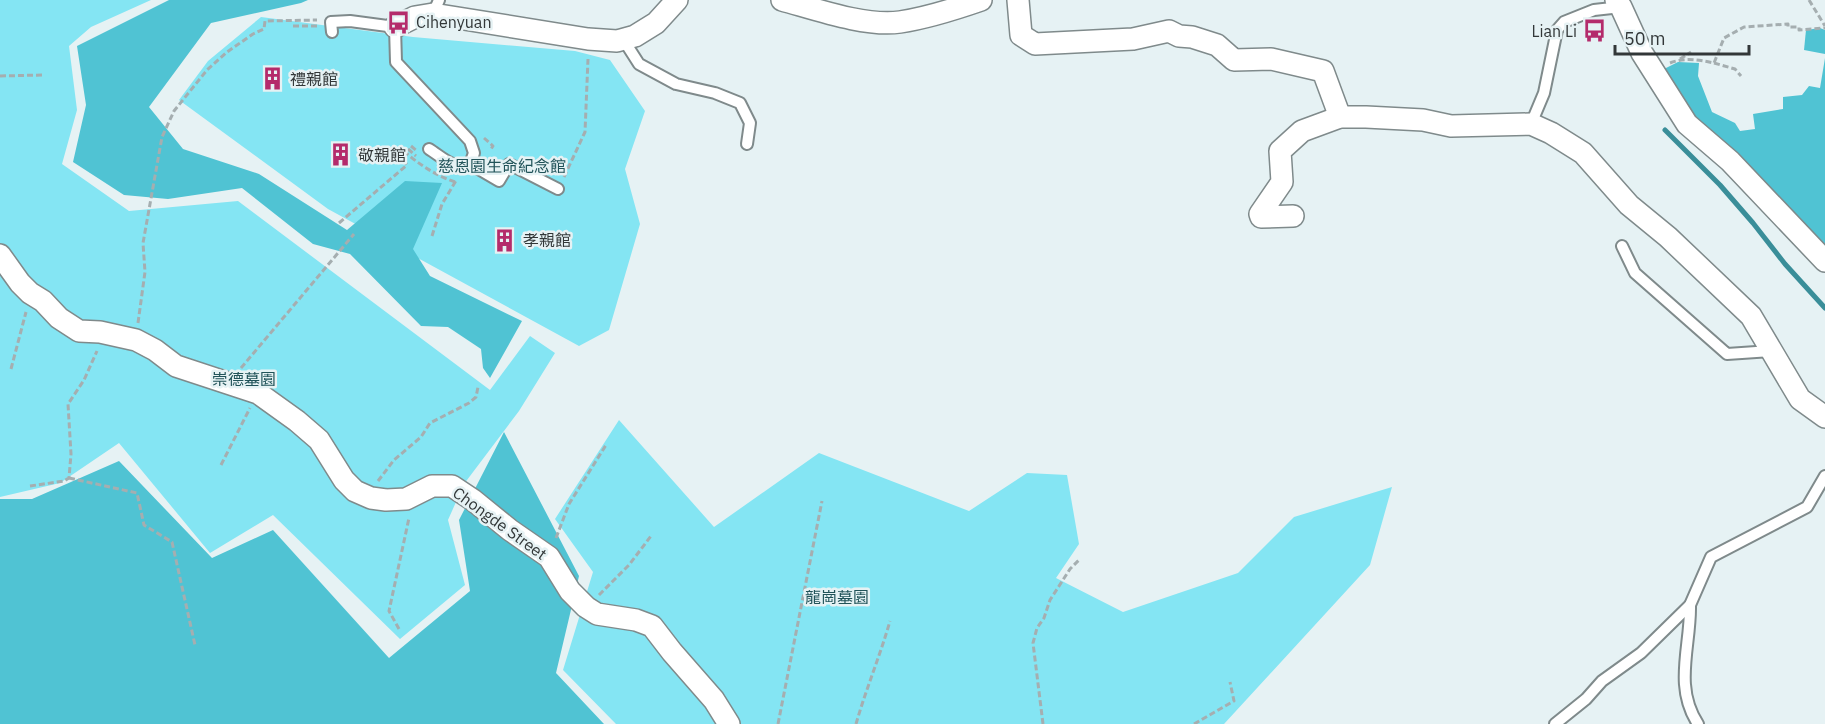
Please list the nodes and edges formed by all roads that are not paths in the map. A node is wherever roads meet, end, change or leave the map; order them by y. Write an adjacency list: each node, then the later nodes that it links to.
1 (677, 0): 9 (street)
2 (782, 0): 3 (street)
3 (981, 0)
4 (1018, 0): 10 (street)
5 (1618, 4): 11 (lane); 19 (street)
6 (436, 7): 7 (street); 9 (street)
7 (395, 27): 8 (lane); 14 (lane)
8 (332, 32)
9 (623, 39): 12 (lane)
10 (1340, 117): 11 (street); 16 (street)
11 (1531, 124): 20 (street)
12 (747, 144)
13 (429, 149): 14 (lane)
14 (470, 164): 15 (lane)
15 (558, 189)
16 (1293, 216)
17 (1622, 246): 20 (lane)
18 (0, 255): 24 (street, Chongde Street)
19 (1825, 261)
20 (1771, 351): 21 (street)
21 (1825, 417)
22 (1825, 476): 23 (lane)
23 (1690, 605): 25 (lane); 26 (lane)
24 (729, 724)
25 (1555, 724)
26 (1698, 724)

